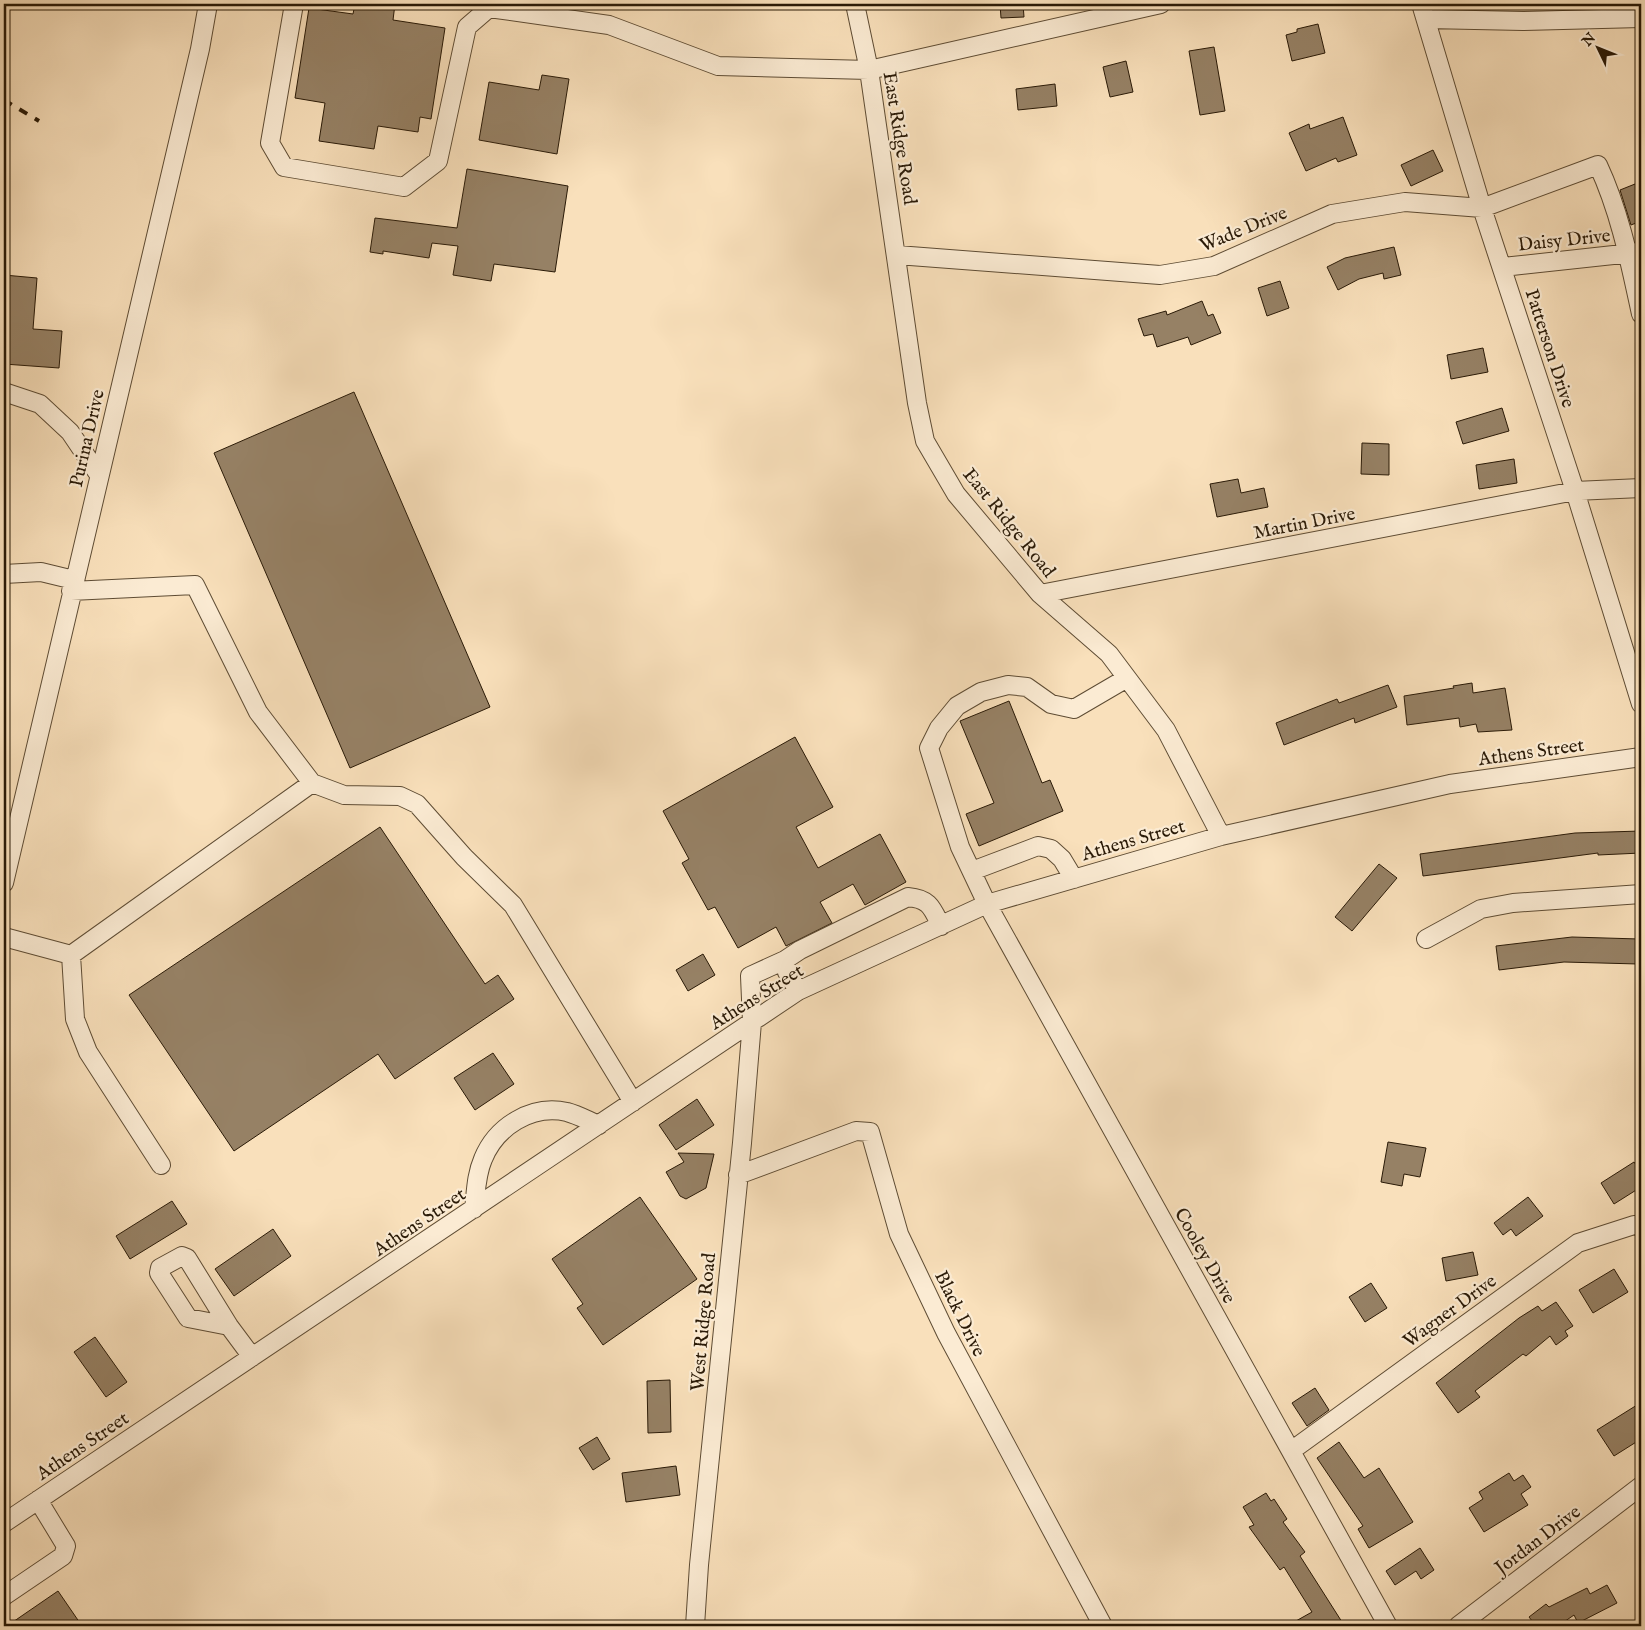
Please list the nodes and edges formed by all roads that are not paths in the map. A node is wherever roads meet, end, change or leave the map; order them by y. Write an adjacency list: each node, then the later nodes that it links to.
1 (208, 4): 14 (street, Purina Drive)
2 (294, 4): 7 (street)
3 (855, 4): 7 (street, East Ridge Road)
4 (1160, 4): 7 (street)
5 (1424, 11): 6 (street); 8 (street, Patterson Drive)
6 (1641, 18)
7 (869, 70): 10 (street, East Ridge Road)
8 (1482, 208): 9 (street); 10 (street, Wade Drive); 11 (street, Patterson Drive)
9 (1635, 253): 11 (street, Daisy Drive); 12 (street, Daisy Drive)
10 (897, 255): 19 (street, East Ridge Road)
11 (1503, 267): 16 (street, Patterson Drive)
12 (1641, 314)
13 (4, 392): 14 (street)
14 (99, 475): 18 (street, Purina Drive)
15 (1641, 488): 16 (street)
16 (1575, 491): 19 (street, Martin Drive); 21 (street, Patterson Drive)
17 (4, 574): 18 (street)
18 (73, 586): 23 (street); 27 (street, Purina Drive)
19 (1040, 594): 20 (street, East Ridge Road)
20 (1126, 678): 24 (street, East Ridge Road); 25 (street, Cooley Drive)
21 (1641, 704)
22 (1641, 757): 24 (street, Athens Street)
23 (312, 783): 33 (street); 37 (street)
24 (1221, 836): 26 (street, Athens Street)
25 (972, 871): 26 (street); 29 (street, Cooley Drive)
26 (1074, 878): 29 (street, Athens Street)
27 (4, 882)
28 (1641, 894): 32 (street)
29 (987, 904): 30 (street, Athens Street); 45 (street, Cooley Drive)
30 (941, 926): 34 (street); 35 (street, Athens Street)
31 (4, 937): 33 (street)
32 (1426, 939)
33 (71, 955): 39 (street)
34 (785, 960): 35 (street); 36 (street, West Ridge Road)
35 (798, 991): 36 (street, Athens Street)
36 (752, 1022): 37 (street, Athens Street); 40 (street, West Ridge Road)
37 (633, 1102): 38 (street, Athens Street)
38 (599, 1125): 41 (street, Athens Street); 41 (street)
39 (161, 1165)
40 (738, 1175): 50 (street, West Ridge Road); 51 (street, Black Drive)
41 (474, 1209): 44 (street, Athens Street)
42 (1641, 1226): 45 (street, Wagner Drive)
43 (229, 1326): 44 (street)
44 (252, 1357): 47 (street, Athens Street)
45 (1291, 1451): 52 (street, Cooley Drive)
46 (1641, 1486): 53 (street, Jordan Drive)
47 (38, 1500): 48 (street, Athens Street); 49 (street)
48 (4, 1523)
49 (4, 1596)
50 (695, 1626)
51 (1103, 1626)
52 (1388, 1626)
53 (1458, 1626)

